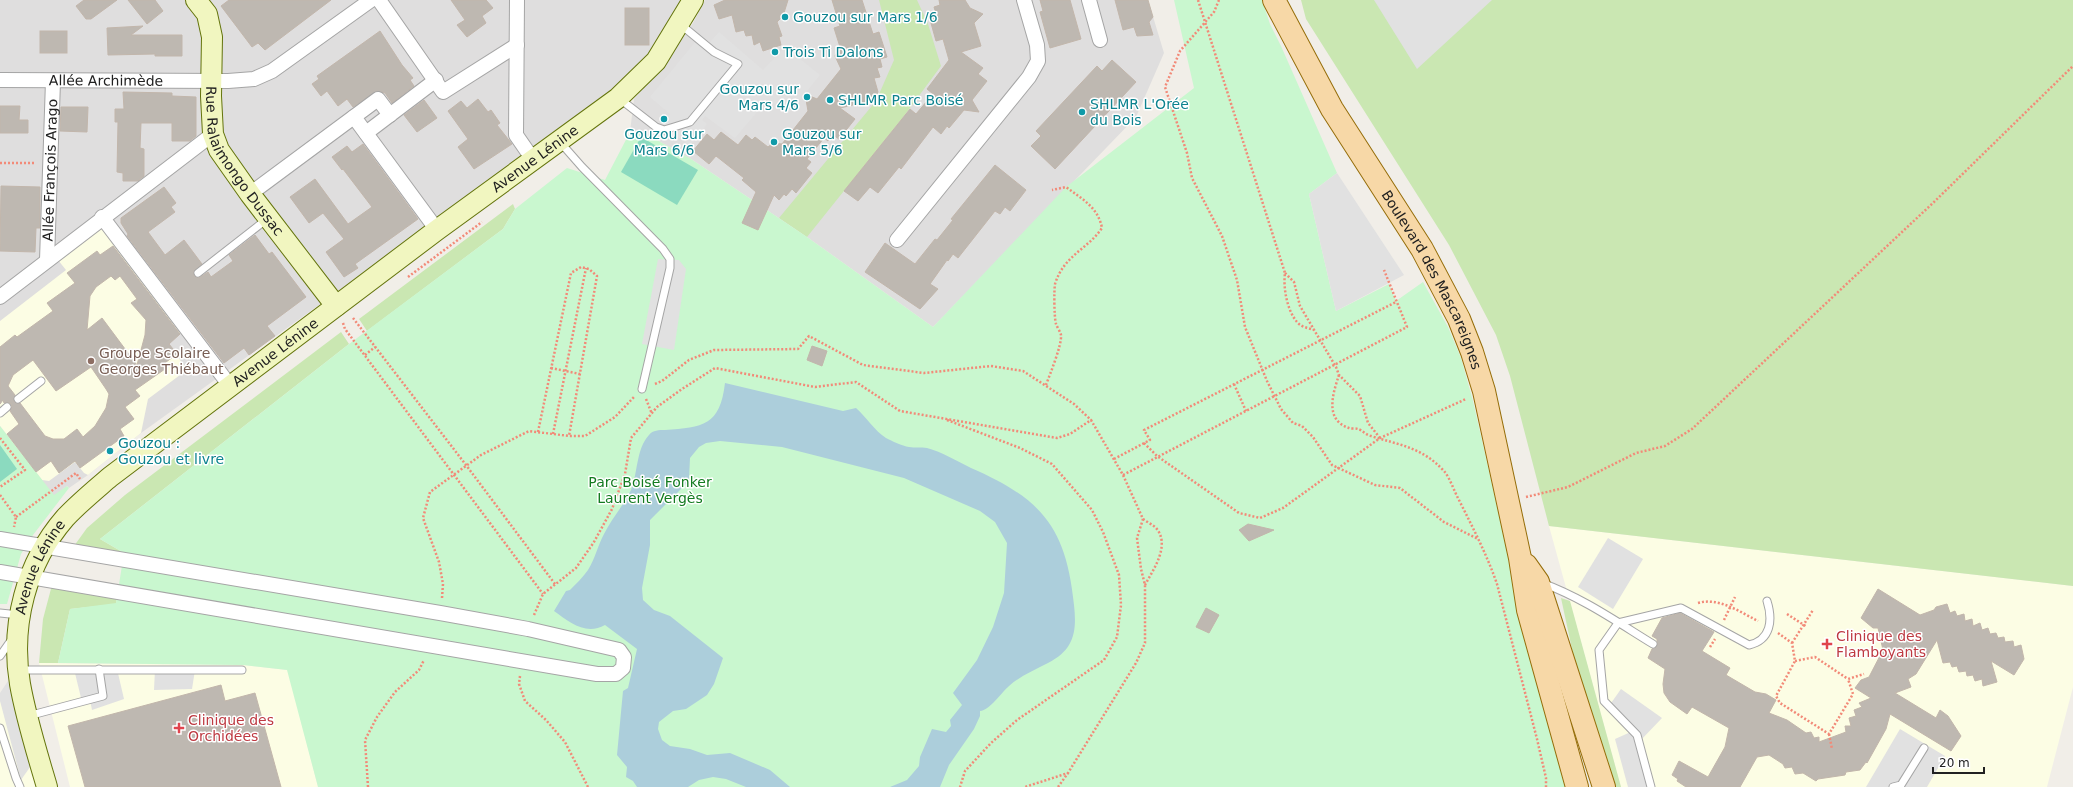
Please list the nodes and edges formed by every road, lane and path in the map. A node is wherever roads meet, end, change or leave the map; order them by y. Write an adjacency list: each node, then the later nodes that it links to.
1 (196, 0): 19 (street, Rue Ralaimongo Dussac)
2 (371, 0): 19 (street, Allée Archimède)
3 (379, 0): 20 (street)
4 (517, 0): 16 (street)
5 (693, 0): 12 (street, Avenue Lénine)
6 (1024, 0): 37 (street)
7 (1089, 0): 15 (street)
8 (1198, 0): 13 (path)
9 (1219, 0): 13 (path)
10 (1274, 0): 14 (main road, Boulevard des Mascareignes)
11 (1282, 0): 14 (main road, Boulevard des Mascareignes)
12 (679, 24): 22 (street, Avenue Lénine); 22 (lane)
13 (1204, 24): 42 (path); 57 (path)
14 (1288, 26): 66 (main road, Boulevard des Mascareignes)
15 (1100, 40)
16 (517, 44): 20 (street); 28 (street)
17 (2073, 66): 88 (path)
18 (0, 80): 21 (street, Allée Archimède)
19 (212, 80): 21 (street, Allée Archimède); 26 (street, Rue Ralaimongo Dussac)
20 (436, 80): 23 (street)
21 (53, 81): 30 (street, Allée François Arago)
22 (618, 98): 27 (street, Avenue Lénine)
23 (390, 115): 24 (street); 25 (street)
24 (354, 117): 25 (street); 32 (street)
25 (366, 133): 36 (street)
26 (213, 134): 32 (street, Rue Ralaimongo Dussac); 33 (street)
27 (560, 142): 28 (street, Avenue Lénine); 65 (lane)
28 (534, 160): 36 (street, Avenue Lénine)
29 (0, 163): 30 (path)
30 (50, 163): 38 (street, Allée François Arago)
31 (1052, 190): 63 (path)
32 (250, 194): 34 (street, Rue Ralaimongo Dussac)
33 (102, 217): 38 (street); 64 (street)
34 (268, 218): 41 (lane); 46 (street, Rue Ralaimongo Dussac)
35 (487, 218): 43 (path)
36 (437, 230): 46 (street, Avenue Lénine)
37 (897, 240)
38 (46, 260): 44 (street)
39 (586, 268): 56 (path); 58 (path); 59 (path)
40 (1384, 270): 45 (path)
41 (198, 273)
42 (1285, 273): 51 (path); 51 (path)
43 (404, 280)
44 (0, 297)
45 (1396, 302): 52 (path); 55 (path)
46 (336, 306): 49 (path); 64 (street, Avenue Lénine)
47 (359, 314): 48 (path)
48 (353, 318): 49 (path); 53 (path)
49 (344, 325): 50 (path); 54 (path)
50 (337, 330)
51 (1314, 330): 52 (path)
52 (1320, 340): 55 (path); 57 (path)
53 (375, 347): 54 (path); 83 (path)
54 (365, 356): 86 (path)
55 (1334, 364): 60 (path); 67 (path)
56 (551, 368): 58 (path); 75 (path)
57 (1262, 369): 62 (path); 67 (path)
58 (566, 371): 59 (path); 76 (path)
59 (580, 374): 77 (path)
60 (1339, 375): 79 (path); 79 (path)
61 (41, 381): 68 (lane)
62 (1234, 384): 70 (path); 80 (path)
63 (1046, 385): 65 (path); 74 (path)
64 (231, 387): 92 (street, Avenue Lénine)
65 (642, 389): 72 (path); 77 (path)
66 (1484, 390): 79 (path); 88 (main road, Boulevard des Mascareignes)
67 (1275, 396): 70 (path); 84 (path)
68 (18, 399)
69 (7, 407): 71 (lane)
70 (1246, 411): 81 (path)
71 (0, 413)
72 (652, 414): 73 (path); 97 (path)
73 (941, 418): 74 (path); 132 (path)
74 (1091, 420): 82 (path)
75 (538, 432): 76 (path); 83 (path)
76 (553, 434): 77 (path)
77 (569, 436)
78 (0, 438): 87 (path)
79 (1380, 438): 84 (path); 90 (path)
80 (1144, 443): 81 (path); 82 (path)
81 (1157, 456): 84 (path); 85 (path)
82 (1114, 459): 85 (path)
83 (466, 465): 86 (path); 97 (path)
84 (1338, 468): 90 (path)
85 (1123, 475): 89 (path)
86 (454, 476): 99 (path); 104 (path)
87 (0, 487)
88 (1508, 499): 93 (main road, Boulevard des Mascareignes)
89 (1143, 519): 98 (path); 98 (path)
90 (1478, 538): 135 (path)
91 (0, 539): 92 (street)
92 (45, 546): 95 (street, Avenue Lénine); 104 (street)
93 (1520, 558): 96 (main road); 136 (main road, Boulevard des Mascareignes)
94 (0, 572): 95 (street)
95 (30, 577): 106 (street, Avenue Lénine); 113 (street)
96 (1538, 582): 107 (lane); 137 (main road)
97 (555, 584): 99 (path)
98 (1145, 585): 127 (path)
99 (543, 594): 110 (path)
100 (1767, 601): 109 (lane)
101 (1680, 608): 107 (lane); 109 (path); 109 (lane)
102 (1813, 610): 108 (path)
103 (0, 612): 106 (lane)
104 (440, 613): 110 (street)
105 (1787, 614): 108 (path)
106 (19, 623): 114 (lane); 118 (street, Avenue Lénine)
107 (1618, 623): 112 (lane); 138 (lane)
108 (1806, 626): 111 (path)
109 (1769, 628): 111 (path)
110 (528, 629): 116 (street)
111 (1792, 643): 115 (path)
112 (1653, 644)
113 (432, 645): 116 (street); 130 (path)
114 (0, 656)
115 (1795, 661): 121 (path); 124 (path)
116 (523, 663): 131 (path)
117 (99, 669): 118 (lane); 119 (lane); 122 (lane)
118 (18, 670): 122 (street, Avenue Lénine)
119 (242, 670)
120 (1864, 674): 121 (path)
121 (1848, 679): 124 (path)
122 (27, 716): 129 (street, Avenue Lénine)
123 (0, 728): 128 (lane)
124 (1828, 734): 126 (path)
125 (1924, 748): 139 (lane)
126 (1832, 749)
127 (1068, 773): 133 (path); 134 (path)
128 (20, 787)
129 (46, 787)
130 (368, 787)
131 (588, 787)
132 (960, 787)
133 (1025, 787)
134 (1058, 787)
135 (1546, 787)
136 (1577, 787)
137 (1604, 787)
138 (1651, 787)
139 (1893, 787)

